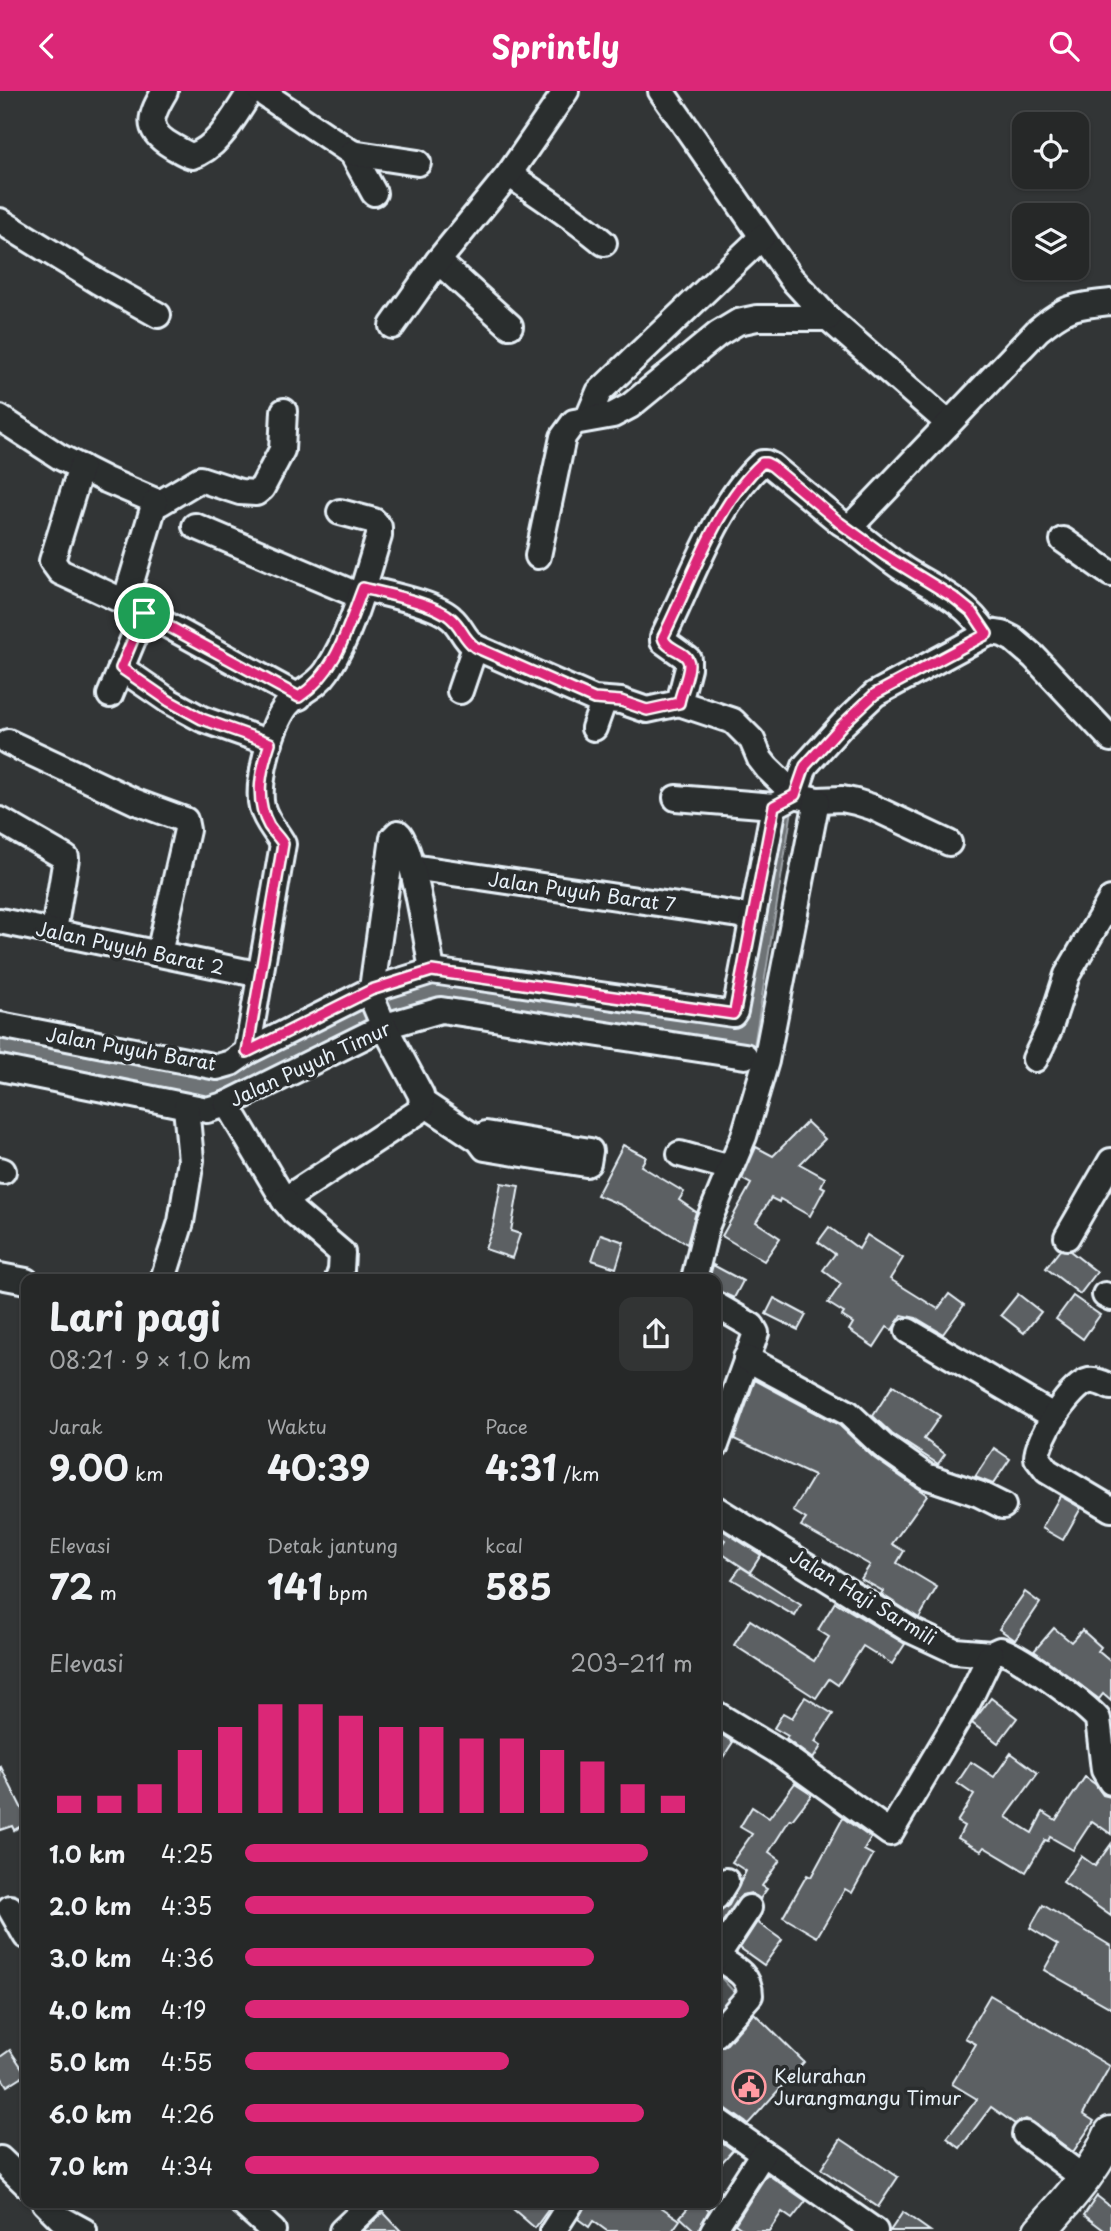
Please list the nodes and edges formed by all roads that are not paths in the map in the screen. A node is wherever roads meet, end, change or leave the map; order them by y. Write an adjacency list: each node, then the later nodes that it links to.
1 (165, 91): 2 (street)
2 (251, 91)
3 (260, 91): 6 (street)
4 (566, 91): 8 (street)
5 (670, 94): 11 (street)
6 (352, 153): 7 (street); 9 (street)
7 (418, 163)
8 (509, 174): 12 (street); 13 (street)
9 (374, 193)
10 (0, 221): 15 (street)
11 (762, 237): 16 (street); 21 (street)
12 (604, 243)
13 (438, 261): 17 (street); 18 (street)
14 (1111, 302): 22 (street)
15 (158, 315)
16 (828, 318): 21 (street); 22 (street)
17 (392, 326)
18 (510, 326)
19 (284, 411): 24 (street)
20 (0, 418): 23 (street)
21 (588, 418): 29 (street)
22 (948, 423): 27 (street)
23 (81, 467): 24 (street); 32 (street)
24 (155, 502): 32 (street)
25 (340, 512): 31 (street)
26 (195, 526): 31 (street)
27 (848, 527): 33 (street); 40 (street)
28 (1063, 540): 30 (street)
29 (538, 556)
30 (1111, 574)
31 (361, 592): 34 (street); 38 (street)
32 (135, 608): 35 (street); 38 (street)
33 (987, 634): 42 (street); 46 (street)
34 (475, 647): 36 (street); 39 (street)
35 (121, 668): 37 (street); 44 (street)
36 (460, 691)
37 (110, 695)
38 (299, 697): 44 (street)
39 (604, 700): 40 (street); 41 (street)
40 (679, 703): 46 (street)
41 (594, 728)
42 (1111, 739)
43 (8, 742): 54 (street)
44 (270, 743): 56 (street)
45 (676, 798): 46 (street)
46 (795, 800): 48 (street); 51 (street); 70 (street)
47 (0, 820): 53 (street)
48 (949, 843)
49 (412, 867): 51 (street, Jalan Puyuh Barat 7); 55 (street); 57 (street)
50 (1111, 899): 62 (street)
51 (753, 918): 55 (street)
52 (0, 921): 53 (street, Jalan Puyuh Barat 2)
53 (54, 931): 54 (street, Jalan Puyuh Barat 2)
54 (159, 953): 56 (street, Jalan Puyuh Barat 2)
55 (432, 971): 57 (street, Jalan Puyuh Barat)
56 (261, 975): 60 (street)
57 (371, 993): 58 (street); 60 (street, Jalan Puyuh Barat)
58 (383, 1024): 61 (street, Jalan Puyuh Timur); 64 (street); 65 (street, Jalan Puyuh Timur)
59 (0, 1025): 60 (street, Jalan Puyuh Barat)
60 (247, 1052)
61 (745, 1056)
62 (1035, 1059)
63 (0, 1068): 66 (street, Jalan Puyuh Timur)
64 (422, 1102): 67 (street); 71 (street)
65 (227, 1104): 66 (street, Jalan Puyuh Timur); 71 (street)
66 (186, 1107): 73 (street)
67 (479, 1140)
68 (680, 1154): 70 (street)
69 (1111, 1161): 72 (street)
70 (731, 1168): 75 (street)
71 (284, 1200): 74 (street)
72 (1067, 1237)
73 (165, 1274)
74 (340, 1274)
75 (695, 1274)
76 (0, 1276): 77 (street)
77 (21, 1280)
78 (721, 1308): 80 (street)
79 (908, 1331): 82 (street)
80 (746, 1358): 83 (street); 84 (street)
81 (1111, 1387): 82 (street)
82 (1055, 1417): 85 (street)
83 (721, 1430)
84 (1003, 1506)
85 (1111, 1509)
86 (721, 1515): 87 (street, Jalan Haji Sarmili)
87 (991, 1654): 88 (street); 89 (street, Jalan Haji Sarmili)
88 (721, 1717)
89 (1111, 1782)
90 (12, 1906): 92 (street)
91 (749, 1908): 93 (street)
92 (21, 1925)
93 (721, 1950)
94 (721, 1961): 95 (street)
95 (721, 2028)
96 (721, 2124): 99 (street)
97 (1111, 2133): 102 (main road)
98 (1025, 2134): 102 (street)
99 (763, 2153): 111 (street); 112 (street)
100 (0, 2159): 101 (street)
101 (21, 2179)
102 (1085, 2179): 113 (main road)
103 (50, 2208): 107 (street)
104 (248, 2208): 108 (street)
105 (366, 2208): 109 (street)
106 (568, 2208): 110 (street)
107 (84, 2231)
108 (273, 2231)
109 (342, 2231)
110 (553, 2231)
111 (713, 2231)
112 (874, 2231)
113 (1040, 2231)

